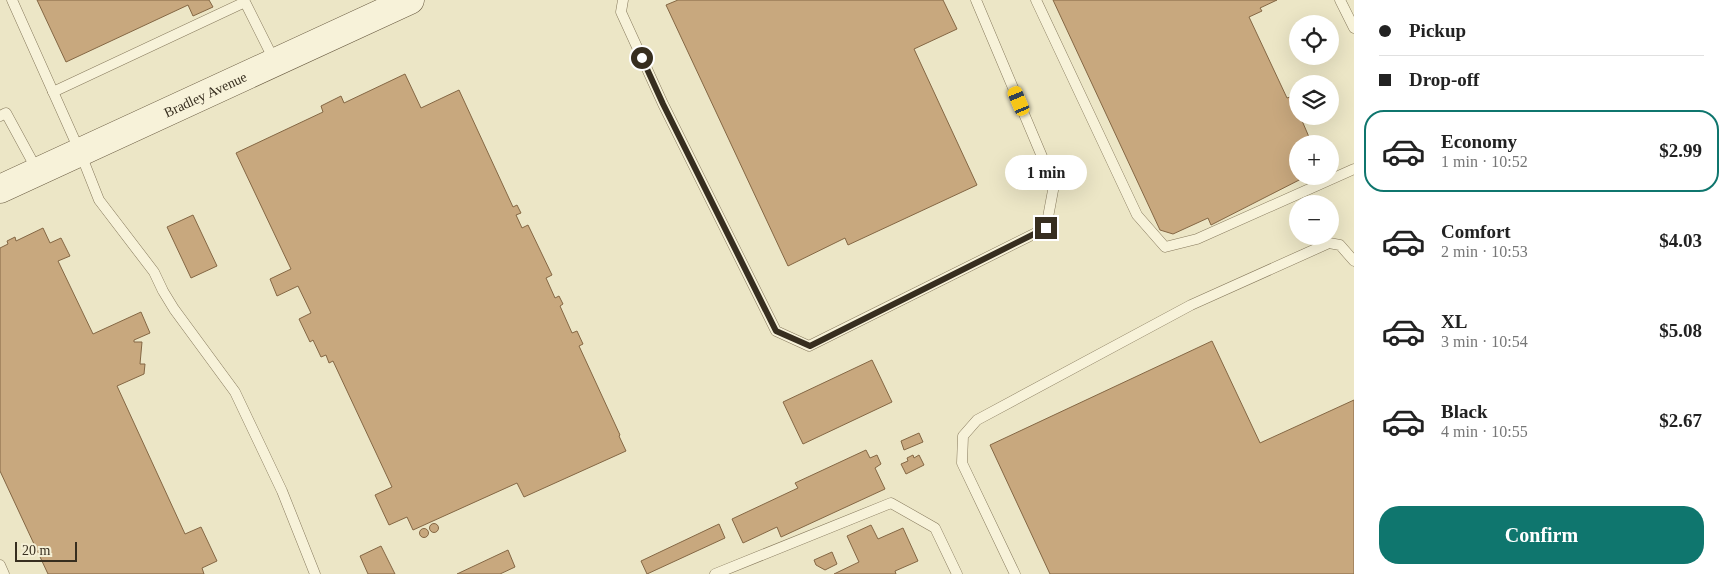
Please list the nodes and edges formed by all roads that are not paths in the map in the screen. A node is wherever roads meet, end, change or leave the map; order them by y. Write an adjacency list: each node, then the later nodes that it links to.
1 (12, 0): 9 (lane)
2 (410, 0): 8 (street, Bradley Avenue)
3 (623, 0): 4 (lane)
4 (976, 0)
5 (1036, 0): 12 (lane)
6 (1340, 0): 7 (lane)
7 (1354, 28)
8 (275, 62): 9 (lane); 11 (street, Bradley Avenue)
9 (53, 92): 11 (lane)
10 (3, 114): 13 (lane)
11 (80, 152): 13 (street, Bradley Avenue); 18 (lane)
12 (1354, 169)
13 (38, 171): 14 (street, Bradley Avenue)
14 (0, 189)
15 (1354, 261): 21 (lane)
16 (0, 565): 17 (lane)
17 (4, 574)
18 (316, 574)
19 (716, 574): 20 (lane)
20 (957, 574)
21 (1015, 574)

